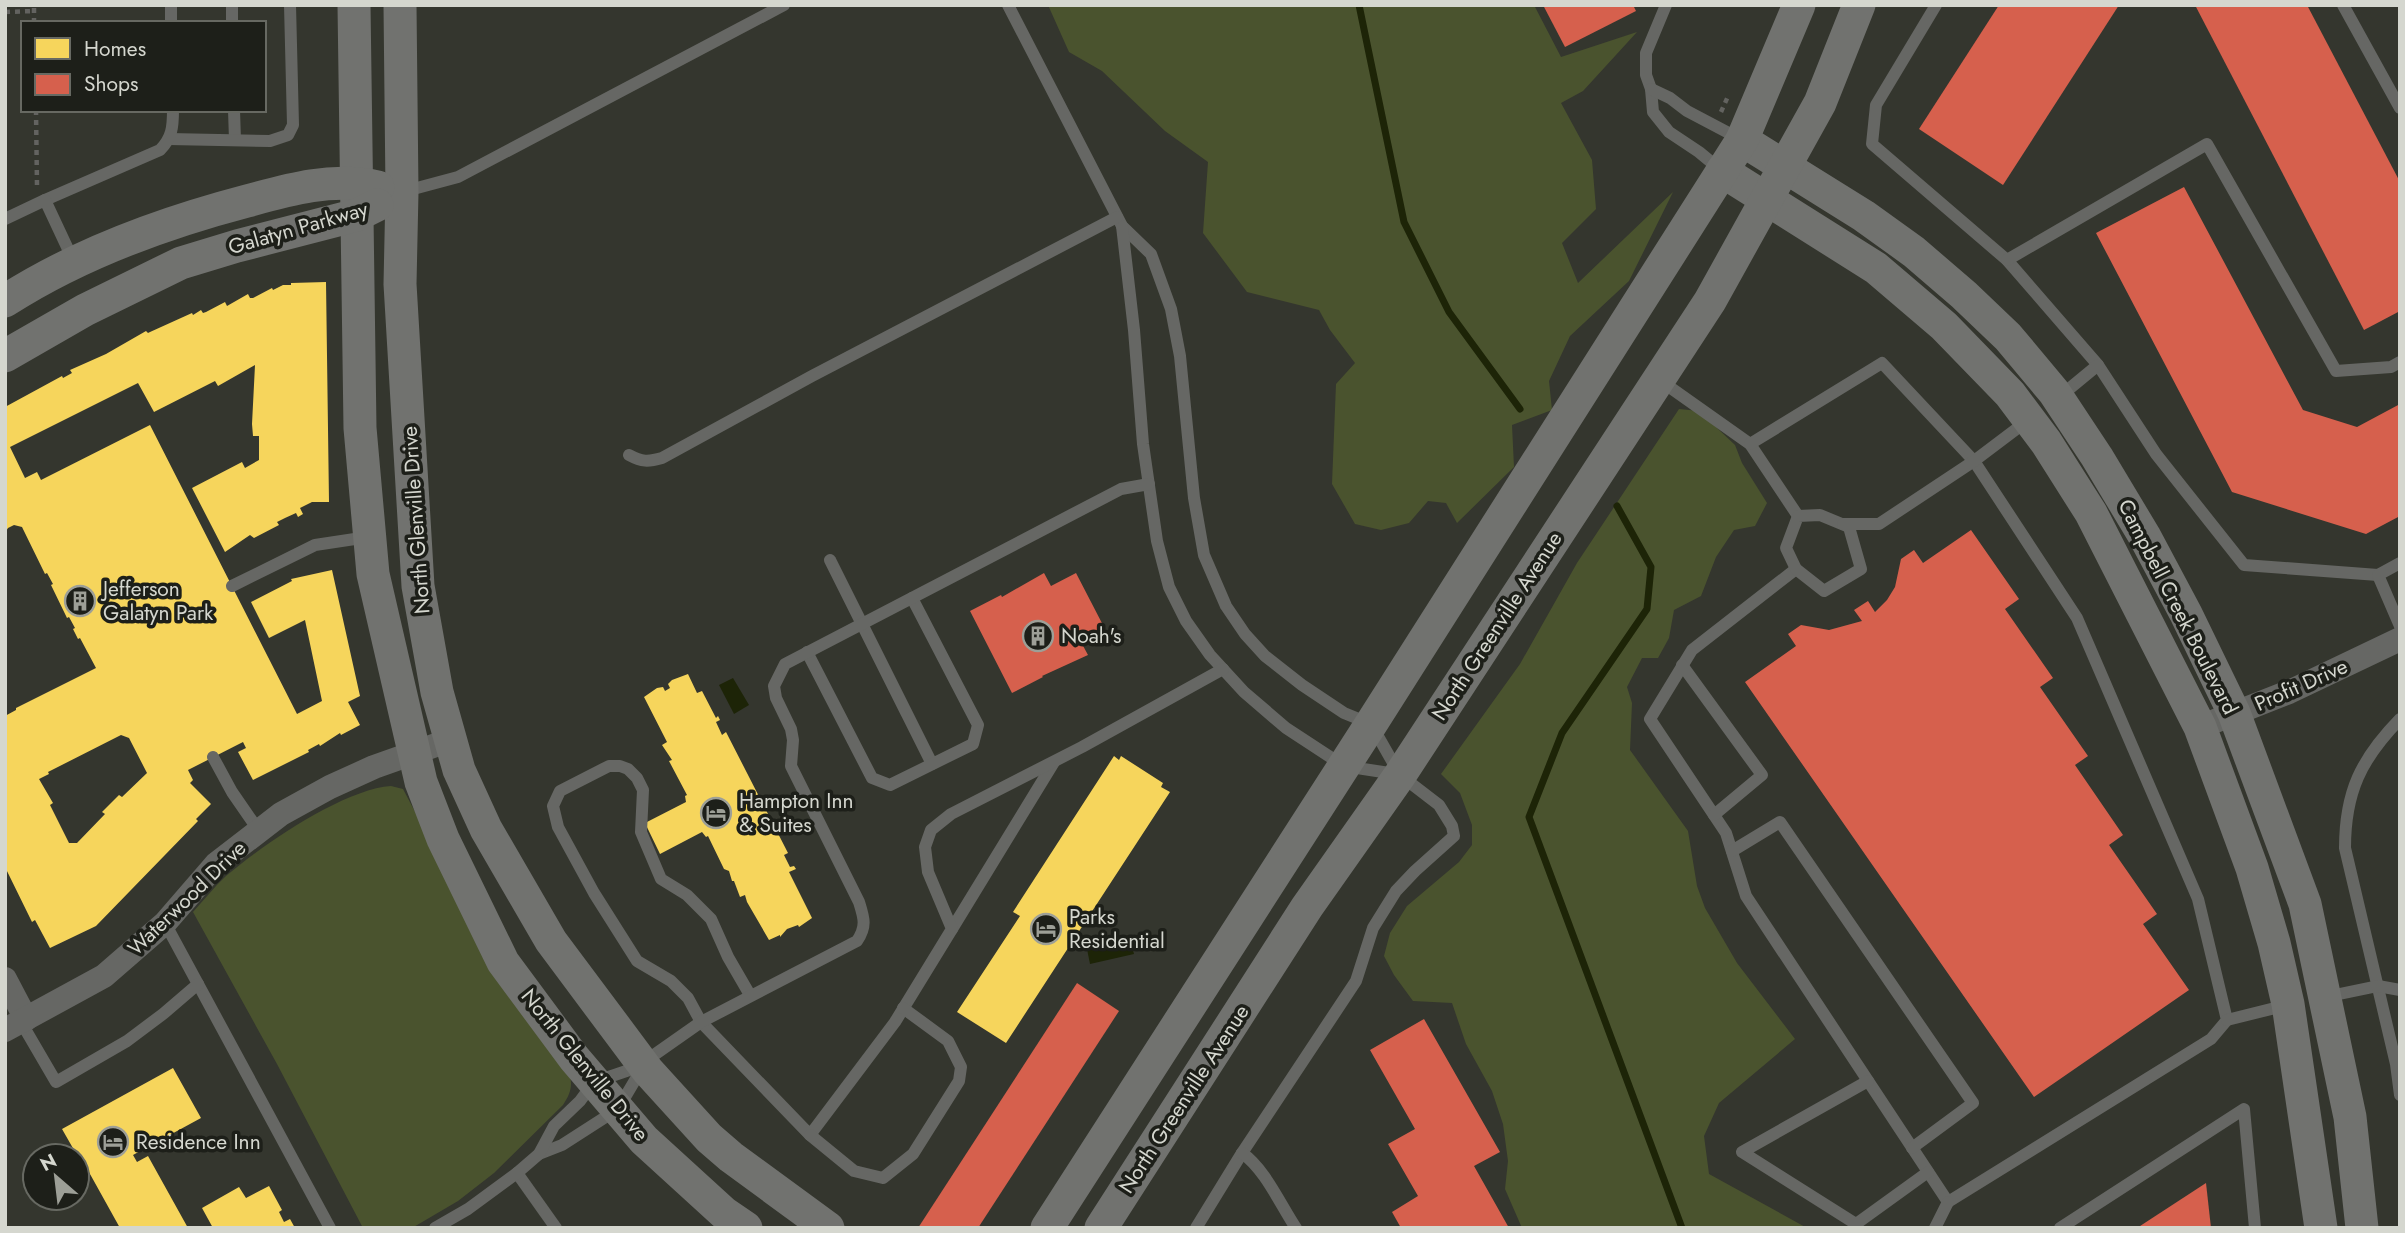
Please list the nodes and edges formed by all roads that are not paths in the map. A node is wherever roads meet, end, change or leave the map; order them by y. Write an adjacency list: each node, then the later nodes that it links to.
1 (290, 5): 16 (lane)
2 (354, 5): 20 (street, North Glenville Drive)
3 (400, 5): 21 (street, North Glenville Drive)
4 (784, 5): 21 (lane)
5 (1008, 5): 26 (lane)
6 (1666, 5): 11 (lane)
7 (1799, 5): 17 (street)
8 (1859, 5): 18 (street, North Greenville Avenue)
9 (1936, 5): 27 (lane)
10 (2343, 5): 12 (lane)
11 (1651, 89): 17 (lane); 19 (lane)
12 (2400, 108)
13 (173, 112): 15 (lane)
14 (234, 112): 16 (lane)
15 (169, 139): 16 (lane); 23 (lane)
16 (235, 140)
17 (1742, 140): 18 (street, Campbell Creek Boulevard); 19 (street)
18 (1786, 166): 22 (street, North Greenville Avenue); 35 (street, Campbell Creek Boulevard)
19 (1722, 171): 22 (street, Campbell Creek Boulevard); 58 (street)
20 (356, 182): 21 (street, Galatyn Parkway); 24 (street, North Glenville Drive); 28 (street, Galatyn Parkway)
21 (402, 192): 24 (street, Galatyn Parkway); 60 (street, North Glenville Drive)
22 (1768, 199): 34 (street, North Greenville Avenue); 36 (street, Campbell Creek Boulevard)
23 (44, 200): 25 (lane); 28 (lane)
24 (357, 215): 31 (street, Galatyn Parkway); 43 (street, North Glenville Drive)
25 (5, 219)
26 (1120, 221): 38 (lane); 40 (lane); 58 (lane)
27 (2007, 260): 32 (lane); 33 (lane)
28 (75, 262): 29 (street, Galatyn Parkway); 30 (street)
29 (5, 301)
30 (5, 336)
31 (5, 356)
32 (2400, 362)
33 (2098, 365): 35 (lane); 47 (lane)
34 (1658, 378): 37 (lane); 66 (street, North Greenville Avenue)
35 (2058, 398): 36 (street); 56 (street, Campbell Creek Boulevard)
36 (2029, 419): 39 (lane); 59 (street, Campbell Creek Boulevard)
37 (1749, 444): 39 (lane); 41 (lane)
38 (629, 455)
39 (1974, 461): 42 (lane); 80 (lane)
40 (1149, 484): 49 (lane); 55 (lane)
41 (1798, 516): 42 (lane); 46 (lane)
42 (1843, 524): 46 (lane)
43 (370, 537): 48 (lane); 61 (street, North Glenville Drive)
44 (830, 560): 50 (lane)
45 (2400, 563): 47 (lane)
46 (1796, 569): 54 (lane)
47 (2378, 576): 51 (lane)
48 (232, 586)
49 (912, 598): 50 (lane); 64 (lane)
50 (861, 625): 53 (lane); 64 (lane)
51 (2400, 626)
52 (2400, 639): 56 (street, Profit Drive)
53 (807, 652): 64 (lane); 76 (lane)
54 (1682, 665): 67 (lane); 67 (lane)
55 (1223, 669): 63 (lane); 65 (lane)
56 (2234, 713): 59 (street, Profit Drive); 77 (street, Campbell Creek Boulevard)
57 (2400, 719): 74 (lane)
58 (1371, 724): 65 (street); 66 (lane)
59 (2200, 727): 78 (street, Campbell Creek Boulevard)
60 (450, 740): 61 (street, Waterwood Drive); 83 (street, North Glenville Drive)
61 (414, 751): 68 (street, Waterwood Drive); 85 (street, North Glenville Drive)
62 (213, 757): 68 (lane)
63 (1054, 761): 71 (lane); 71 (lane)
64 (932, 764)
65 (1344, 766): 66 (lane); 100 (street)
66 (1400, 775): 90 (lane); 101 (street, North Greenville Avenue)
67 (1714, 815): 69 (lane)
68 (258, 831): 70 (street, Waterwood Drive)
69 (1732, 851): 84 (lane); 89 (lane)
70 (165, 923): 73 (lane); 82 (street, Waterwood Drive)
71 (952, 929): 79 (lane)
72 (5, 979): 82 (street)
73 (198, 984): 82 (lane); 95 (lane)
74 (2378, 986): 75 (lane); 77 (lane); 86 (lane)
75 (2400, 990)
76 (750, 995): 81 (lane); 81 (lane)
77 (2325, 997): 78 (street); 108 (street, Campbell Creek Boulevard)
78 (2288, 1004): 80 (lane); 107 (street, Campbell Creek Boulevard)
79 (903, 1007): 88 (lane); 88 (lane)
80 (2227, 1020): 94 (lane)
81 (701, 1022): 83 (lane); 88 (lane)
82 (18, 1024)
83 (643, 1065): 85 (lane); 87 (lane); 99 (street, North Glenville Drive)
84 (1868, 1081): 89 (lane); 92 (lane)
85 (594, 1082): 87 (street, North Glenville Drive); 91 (lane)
86 (2400, 1095)
87 (618, 1109): 91 (lane); 98 (street, North Glenville Drive)
88 (810, 1135)
89 (1912, 1148): 92 (lane)
90 (1242, 1153): 102 (lane); 103 (lane)
91 (539, 1154): 93 (lane)
92 (1928, 1172): 94 (lane)
93 (517, 1173): 96 (lane); 97 (lane)
94 (1948, 1202): 104 (lane)
95 (330, 1228)
96 (435, 1228)
97 (556, 1228)
98 (746, 1228)
99 (828, 1228)
100 (1047, 1228)
101 (1101, 1228)
102 (1196, 1228)
103 (1296, 1228)
104 (1935, 1228)
105 (2060, 1228): 106 (lane)
106 (2255, 1228)
107 (2322, 1228)
108 (2362, 1228)

